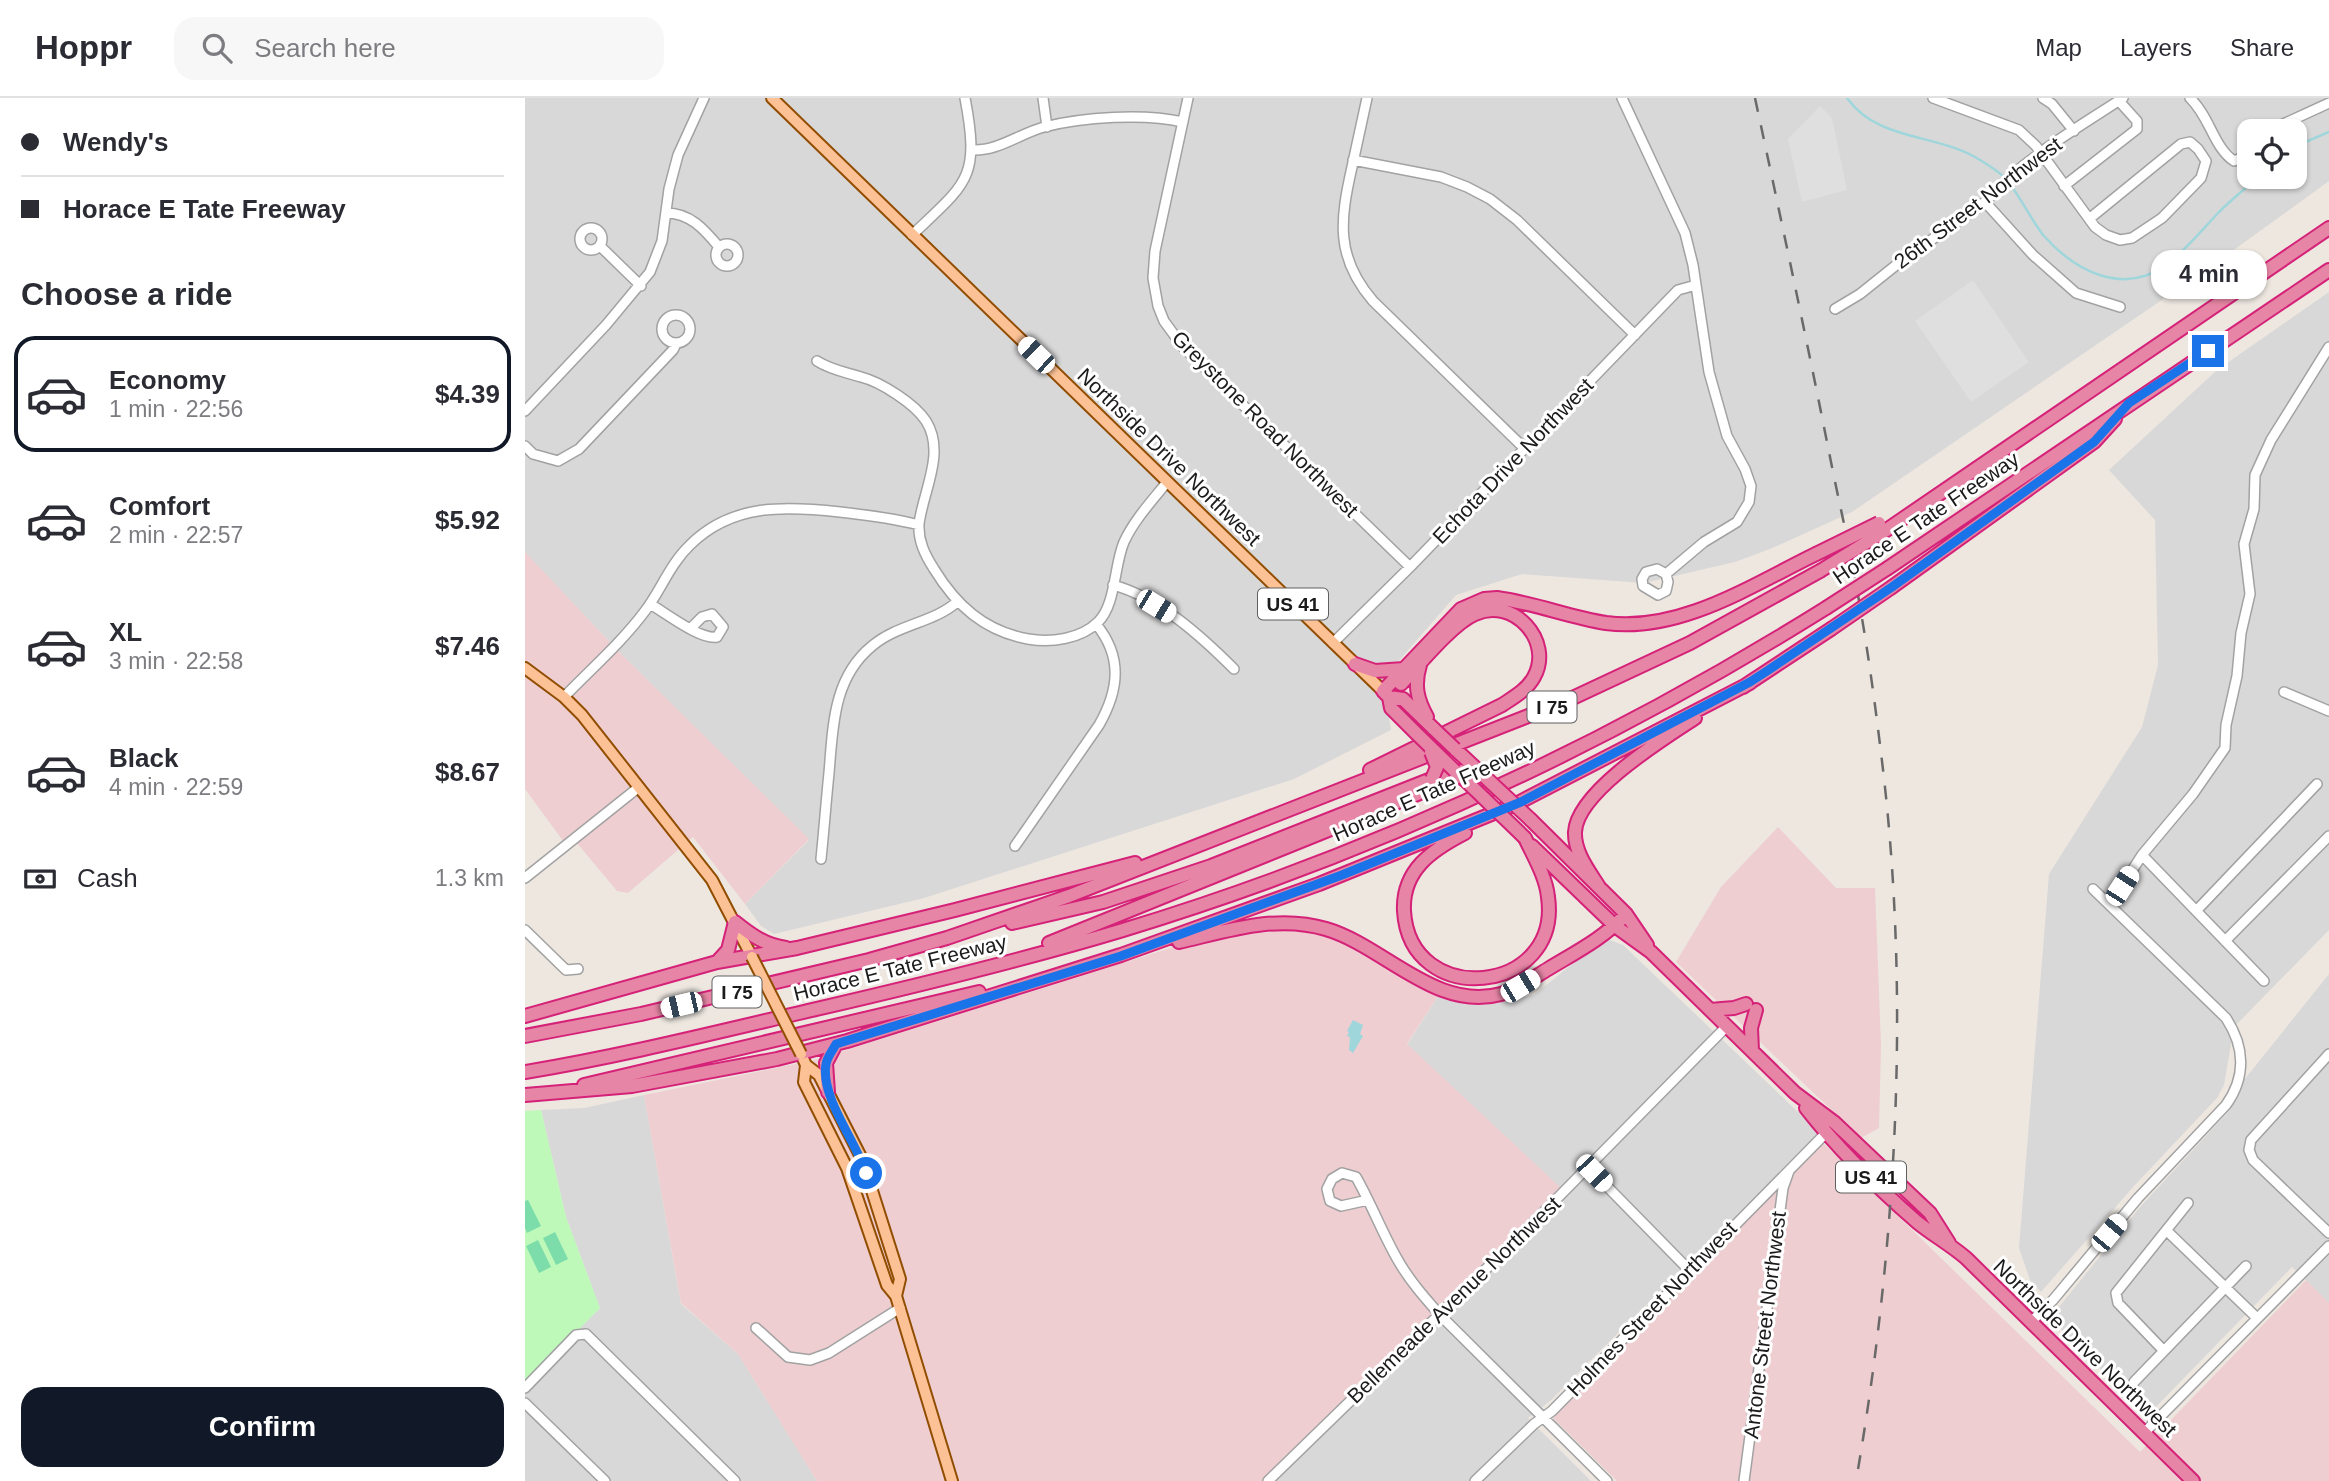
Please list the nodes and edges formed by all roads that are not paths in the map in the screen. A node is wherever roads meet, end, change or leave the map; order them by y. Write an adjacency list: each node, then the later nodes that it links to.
1 (704, 98): 23 (street)
2 (772, 98): 26 (main road, Northside Drive Northwest / US 41)
3 (965, 98): 17 (street)
4 (1043, 98): 15 (street)
5 (1188, 98): 14 (street, Greystone Road Northwest)
6 (1367, 98): 19 (street)
7 (1622, 98): 30 (street)
8 (1933, 98): 18 (street)
9 (2043, 98): 16 (street)
10 (2191, 98): 20 (street)
11 (2121, 99): 16 (street, 26th Street Northwest); 21 (street)
12 (2329, 103): 13 (street)
13 (2294, 119)
14 (1183, 122): 15 (street); 45 (street, Greystone Road Northwest)
15 (1047, 127): 17 (street)
16 (2074, 131): 18 (street, 26th Street Northwest)
17 (972, 150): 26 (street)
18 (2041, 154): 21 (street); 22 (street, 26th Street Northwest)
19 (1353, 160): 34 (street); 41 (street)
20 (2237, 160)
21 (2064, 186): 24 (street)
22 (1985, 202): 32 (street); 33 (street, 26th Street Northwest)
23 (666, 213): 28 (street); 31 (street)
24 (2089, 219): 24 (street)
25 (2329, 228): 44 (highway, Horace E Tate Freeway / I 75)
26 (912, 235): 42 (main road, Northside Drive Northwest / US 41)
27 (600, 246): 31 (street)
28 (719, 247)
29 (2329, 270): 38 (highway, Horace E Tate Freeway / I 75)
30 (1696, 285): 34 (street, Echota Drive Northwest); 46 (street)
31 (641, 286): 39 (street)
32 (2120, 307)
33 (1835, 309)
34 (1635, 335): 41 (street, Echota Drive Northwest)
35 (676, 344): 40 (street)
36 (2329, 347): 77 (street)
37 (817, 361): 43 (street)
38 (2129, 403): 58 (highway, bridge); 96 (highway, Horace E Tate Freeway / I 75, bridge)
39 (525, 411)
40 (525, 446)
41 (1525, 449): 45 (street, Echota Drive Northwest)
42 (1167, 482): 47 (street); 52 (main road, Northside Drive Northwest / US 41)
43 (919, 526): 48 (street); 49 (street)
44 (1880, 528): 57 (highway, bridge); 72 (highway, Horace E Tate Freeway / I 75, bridge)
45 (1410, 567): 52 (street, Echota Drive Northwest)
46 (1667, 574)
47 (1113, 585): 50 (street); 56 (street)
48 (957, 602): 50 (street); 78 (street)
49 (650, 604): 51 (street); 61 (street)
50 (1096, 624): 75 (street)
51 (691, 628)
52 (1333, 643): 54 (main road, Northside Drive Northwest / US 41)
53 (1421, 663): 60 (highway); 63 (highway); 72 (highway)
54 (1355, 664): 57 (highway); 60 (main road, Northside Drive Northwest / US 41)
55 (525, 668): 61 (main road)
56 (1234, 669)
57 (1404, 669): 60 (highway)
58 (1750, 682): 71 (highway); 80 (highway)
59 (2284, 692): 62 (street)
60 (1386, 694): 63 (highway, Northside Drive Northwest / US 41); 64 (highway, Northside Drive Northwest / US 41)
61 (564, 697): 70 (main road)
62 (2329, 711)
63 (1424, 717): 65 (highway, Northside Drive Northwest / US 41, bridge)
64 (1412, 729): 67 (highway, Northside Drive Northwest / US 41, bridge); 68 (highway, bridge)
65 (1455, 749): 66 (highway, Northside Drive Northwest / US 41); 67 (highway, bridge)
66 (1484, 776): 67 (highway); 80 (highway, Northside Drive Northwest / US 41, bridge)
67 (1456, 777): 68 (highway, bridge); 74 (highway, Northside Drive Northwest / US 41, bridge); 96 (highway)
68 (1432, 779): 88 (highway)
69 (2317, 784): 83 (street)
70 (639, 787): 79 (street); 85 (main road)
71 (1521, 802): 74 (highway); 92 (highway)
72 (1272, 817): 76 (highway, Horace E Tate Freeway / I 75)
73 (2329, 836): 89 (street)
74 (1525, 838): 86 (highway, Northside Drive Northwest / US 41)
75 (1014, 846)
76 (1198, 846): 88 (highway, Horace E Tate Freeway / I 75); 90 (highway)
77 (2142, 855): 82 (street); 83 (street)
78 (821, 859)
79 (525, 878)
80 (1599, 887): 84 (highway, Northside Drive Northwest / US 41)
81 (2093, 889): 82 (street)
82 (2110, 905): 128 (street)
83 (2196, 911): 89 (street)
84 (1626, 914): 86 (highway); 91 (highway, Northside Drive Northwest / US 41)
85 (735, 922): 90 (highway); 93 (main road); 94 (highway)
86 (1615, 926): 91 (highway, Northside Drive Northwest / US 41); 92 (highway)
87 (525, 930): 97 (street)
88 (947, 938): 102 (highway, Horace E Tate Freeway / I 75)
89 (2225, 941): 98 (street)
90 (797, 948): 93 (highway)
91 (1651, 952): 99 (highway, Northside Drive Northwest / US 41)
92 (1121, 956): 95 (highway)
93 (752, 957): 94 (highway); 106 (main road, bridge)
94 (717, 962): 100 (highway)
95 (1084, 966): 103 (highway); 110 (highway)
96 (983, 968): 107 (highway, Horace E Tate Freeway / I 75)
97 (578, 969)
98 (2264, 981)
99 (1710, 1010): 101 (highway, Northside Drive Northwest / US 41); 104 (highway)
100 (525, 1016)
101 (1727, 1026): 104 (highway, Northside Drive Northwest / US 41); 113 (street, Bellemeade Avenue Northwest)
102 (525, 1036)
103 (836, 1044): 106 (highway); 108 (highway)
104 (1752, 1050): 109 (highway, Northside Drive Northwest / US 41)
105 (2329, 1054): 118 (street)
106 (803, 1059): 108 (main road); 110 (highway); 124 (main road)
107 (525, 1072)
108 (828, 1092): 124 (main road)
109 (1795, 1093): 112 (highway, Northside Drive Northwest / US 41); 119 (highway, Northside Drive Northwest / US 41)
110 (540, 1094): 111 (highway)
111 (525, 1095)
112 (1826, 1133): 114 (street, Holmes Street Northwest); 119 (highway, Northside Drive Northwest / US 41)
113 (1589, 1168): 122 (street); 126 (street, Bellemeade Avenue Northwest)
114 (1789, 1169): 122 (street, Holmes Street Northwest); 142 (street, Antone Street Northwest)
115 (1369, 1200): 115 (street); 126 (street)
116 (2188, 1203): 117 (street)
117 (2167, 1231): 123 (street); 130 (street)
118 (2329, 1233)
119 (1949, 1243): 128 (highway, Northside Drive Northwest / US 41)
120 (2329, 1246): 127 (street)
121 (2246, 1266): 123 (street)
122 (1689, 1270): 134 (street, Holmes Street Northwest)
123 (2226, 1288): 127 (street); 130 (street)
124 (896, 1296): 125 (main road)
125 (900, 1308): 129 (street); 139 (main road)
126 (1440, 1315): 134 (street); 136 (street, Bellemeade Avenue Northwest)
127 (2257, 1318): 135 (street)
128 (2031, 1322): 135 (highway, Northside Drive Northwest / US 41)
129 (756, 1328)
130 (2164, 1351): 131 (street)
131 (2134, 1382)
132 (525, 1388): 138 (street)
133 (525, 1403): 137 (street)
134 (1543, 1418): 140 (street, Holmes Street Northwest); 141 (street)
135 (2144, 1433): 143 (highway, Northside Drive Northwest / US 41)
136 (1274, 1479)
137 (605, 1481)
138 (735, 1481)
139 (952, 1481)
140 (1475, 1481)
141 (1607, 1481)
142 (1744, 1481)
143 (2193, 1481)

